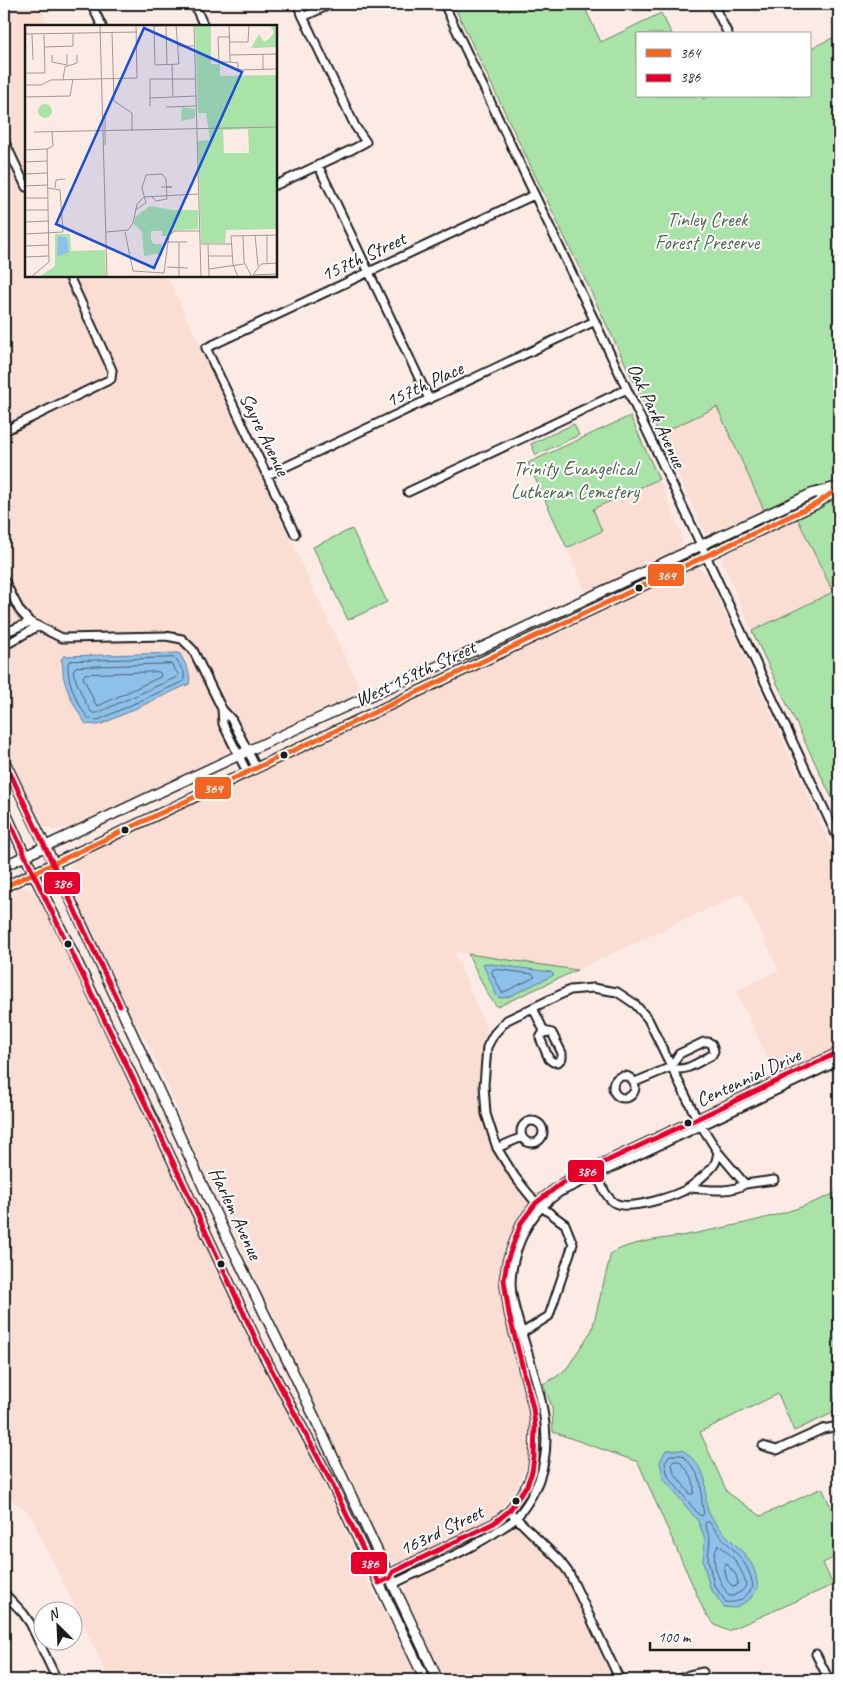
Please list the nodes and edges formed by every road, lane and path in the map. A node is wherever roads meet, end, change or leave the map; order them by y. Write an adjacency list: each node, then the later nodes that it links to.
1 (91, 4): 8 (street)
2 (194, 4): 9 (street)
3 (297, 4): 7 (street)
4 (331, 4): 7 (street)
5 (444, 4): 15 (street, Oak Park Avenue)
6 (713, 4): 10 (street)
7 (303, 17): 12 (street)
8 (102, 25)
9 (204, 25)
10 (727, 32)
11 (4, 140): 14 (street)
12 (318, 165): 13 (street); 16 (street)
13 (278, 182)
14 (25, 185)
15 (534, 194): 16 (street, 157th Street); 18 (street, Oak Park Avenue)
16 (369, 272): 19 (street, 157th Street); 21 (street)
17 (70, 278): 22 (street)
18 (595, 321): 20 (street, Oak Park Avenue); 21 (street, 157th Place)
19 (206, 348): 23 (street, Sayre Avenue)
20 (626, 389): 25 (street); 27 (street, Oak Park Avenue)
21 (429, 399): 23 (street, 157th Place)
22 (4, 431)
23 (268, 476): 26 (street, Sayre Avenue)
24 (839, 487): 27 (main road, West 159th Street); 28 (main road, West 159th Street)
25 (408, 492)
26 (295, 534)
27 (701, 545): 28 (street, Oak Park Avenue); 35 (main road, West 159th Street)
28 (706, 555): 38 (main road, West 159th Street); 41 (street, Oak Park Avenue)
29 (4, 580): 30 (street)
30 (30, 622): 31 (street); 32 (street)
31 (38, 626): 33 (street); 34 (street)
32 (4, 633)
33 (4, 646)
34 (222, 708): 35 (street); 36 (street)
35 (248, 751): 36 (main road, West 159th Street); 38 (street)
36 (239, 755): 39 (street); 42 (main road, West 159th Street)
37 (4, 760): 42 (main road, Harlem Avenue)
38 (256, 768): 39 (main road, West 159th Street)
39 (247, 772): 44 (main road, West 159th Street)
40 (4, 809): 43 (main road, Harlem Avenue)
41 (839, 841)
42 (46, 846): 43 (main road, West 159th Street); 44 (main road, Harlem Avenue)
43 (25, 856): 45 (main road, West 159th Street); 46 (main road, Harlem Avenue)
44 (54, 864): 46 (main road, West 159th Street); 70 (main road, Harlem Avenue)
45 (4, 866)
46 (33, 873): 47 (main road, West 159th Street); 71 (main road, Harlem Avenue)
47 (4, 887)
48 (533, 1008): 49 (street); 52 (street); 57 (street)
49 (544, 1031)
50 (839, 1052): 54 (street, Centennial Drive)
51 (839, 1061): 55 (street, Centennial Drive)
52 (671, 1067): 52 (street); 53 (street); 54 (street)
53 (635, 1082)
54 (696, 1119): 55 (street); 59 (street, Centennial Drive)
55 (701, 1126): 58 (street); 59 (street, Centennial Drive)
56 (522, 1137): 57 (street)
57 (497, 1148): 63 (street)
58 (718, 1152): 61 (street); 62 (street)
59 (595, 1171): 62 (street); 63 (street, Centennial Drive)
60 (774, 1180): 61 (street)
61 (745, 1184): 62 (street)
62 (689, 1188)
63 (539, 1205): 64 (street, Centennial Drive); 64 (street); 68 (street, Centennial Drive)
64 (522, 1333): 69 (street, Centennial Drive)
65 (839, 1415): 66 (street)
66 (839, 1427): 67 (street)
67 (763, 1446)
68 (509, 1511): 69 (street); 70 (street, 163rd Street)
69 (516, 1518): 70 (street, 163rd Street); 78 (street)
70 (390, 1578): 71 (street, 163rd Street); 77 (main road, Harlem Avenue)
71 (379, 1583): 76 (main road, Harlem Avenue)
72 (4, 1593): 75 (street)
73 (816, 1654): 80 (street)
74 (703, 1672): 79 (street)
75 (57, 1680)
76 (425, 1680)
77 (438, 1680)
78 (620, 1680)
79 (677, 1680)
80 (829, 1680)

